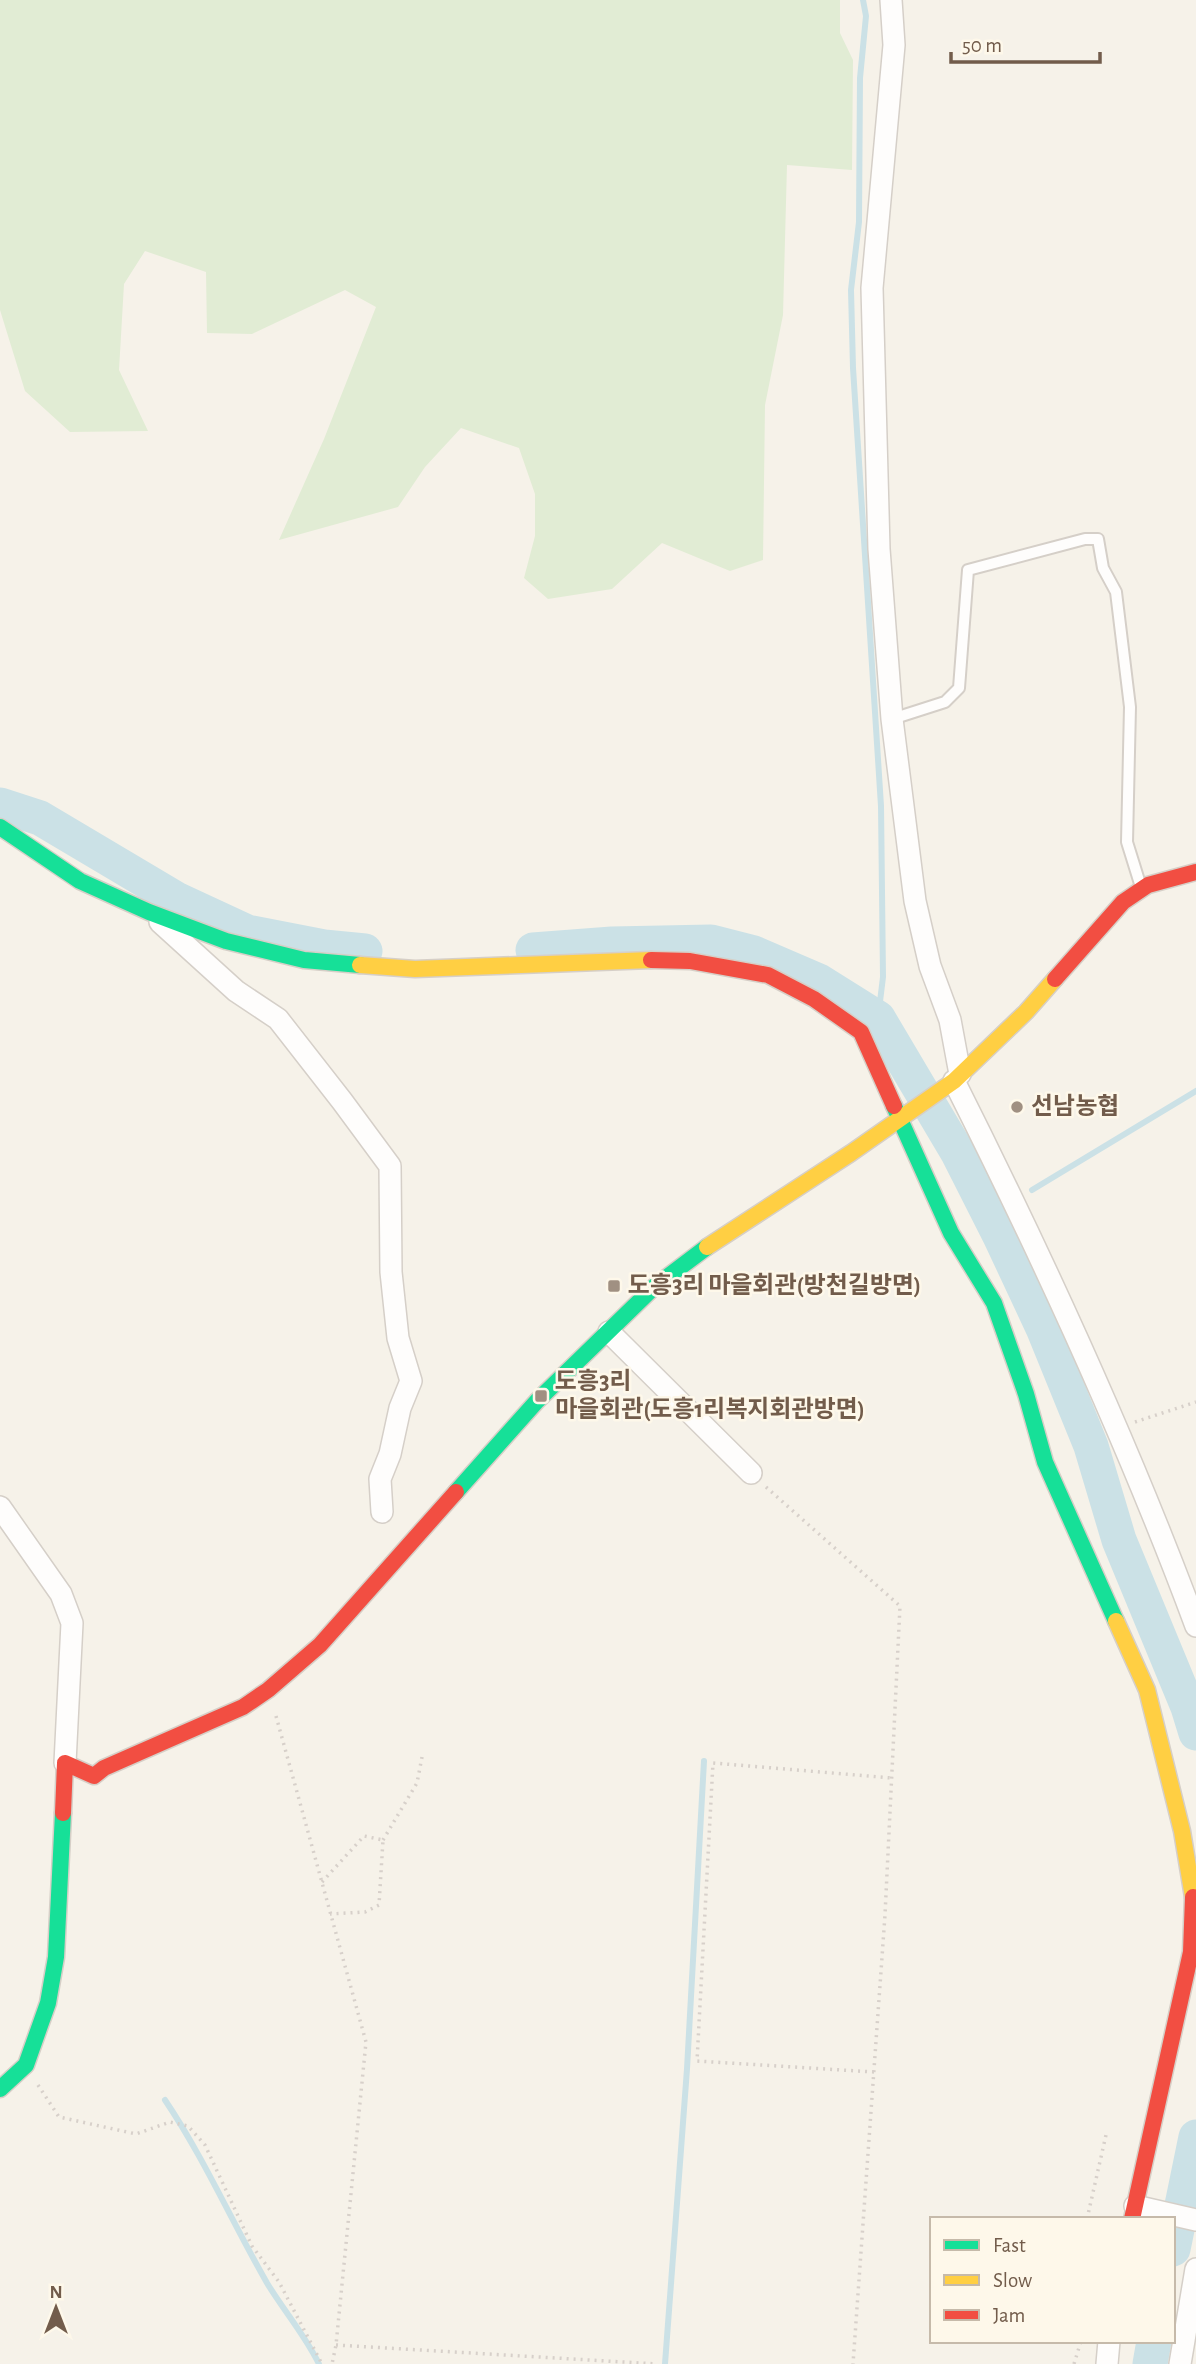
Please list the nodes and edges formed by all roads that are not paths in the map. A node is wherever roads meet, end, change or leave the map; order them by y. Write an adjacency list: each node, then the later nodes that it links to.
1 (891, 0): 2 (street)
2 (892, 719): 5 (lane); 7 (street)
3 (0, 827): 6 (street)
4 (1196, 872): 5 (street)
5 (1142, 889): 7 (street)
6 (149, 912): 8 (street); 12 (street)
7 (952, 1082): 8 (street); 13 (street)
8 (906, 1116): 9 (street); 16 (street)
9 (609, 1332): 10 (street); 14 (street)
10 (751, 1473)
11 (0, 1507): 14 (street)
12 (382, 1512)
13 (1196, 1626)
14 (65, 1763): 15 (street)
15 (0, 2089)
16 (1138, 2212): 17 (street)
17 (1191, 2219)
18 (1196, 2269): 21 (street)
19 (1109, 2343): 20 (street)
20 (1107, 2364)
21 (1180, 2364)

